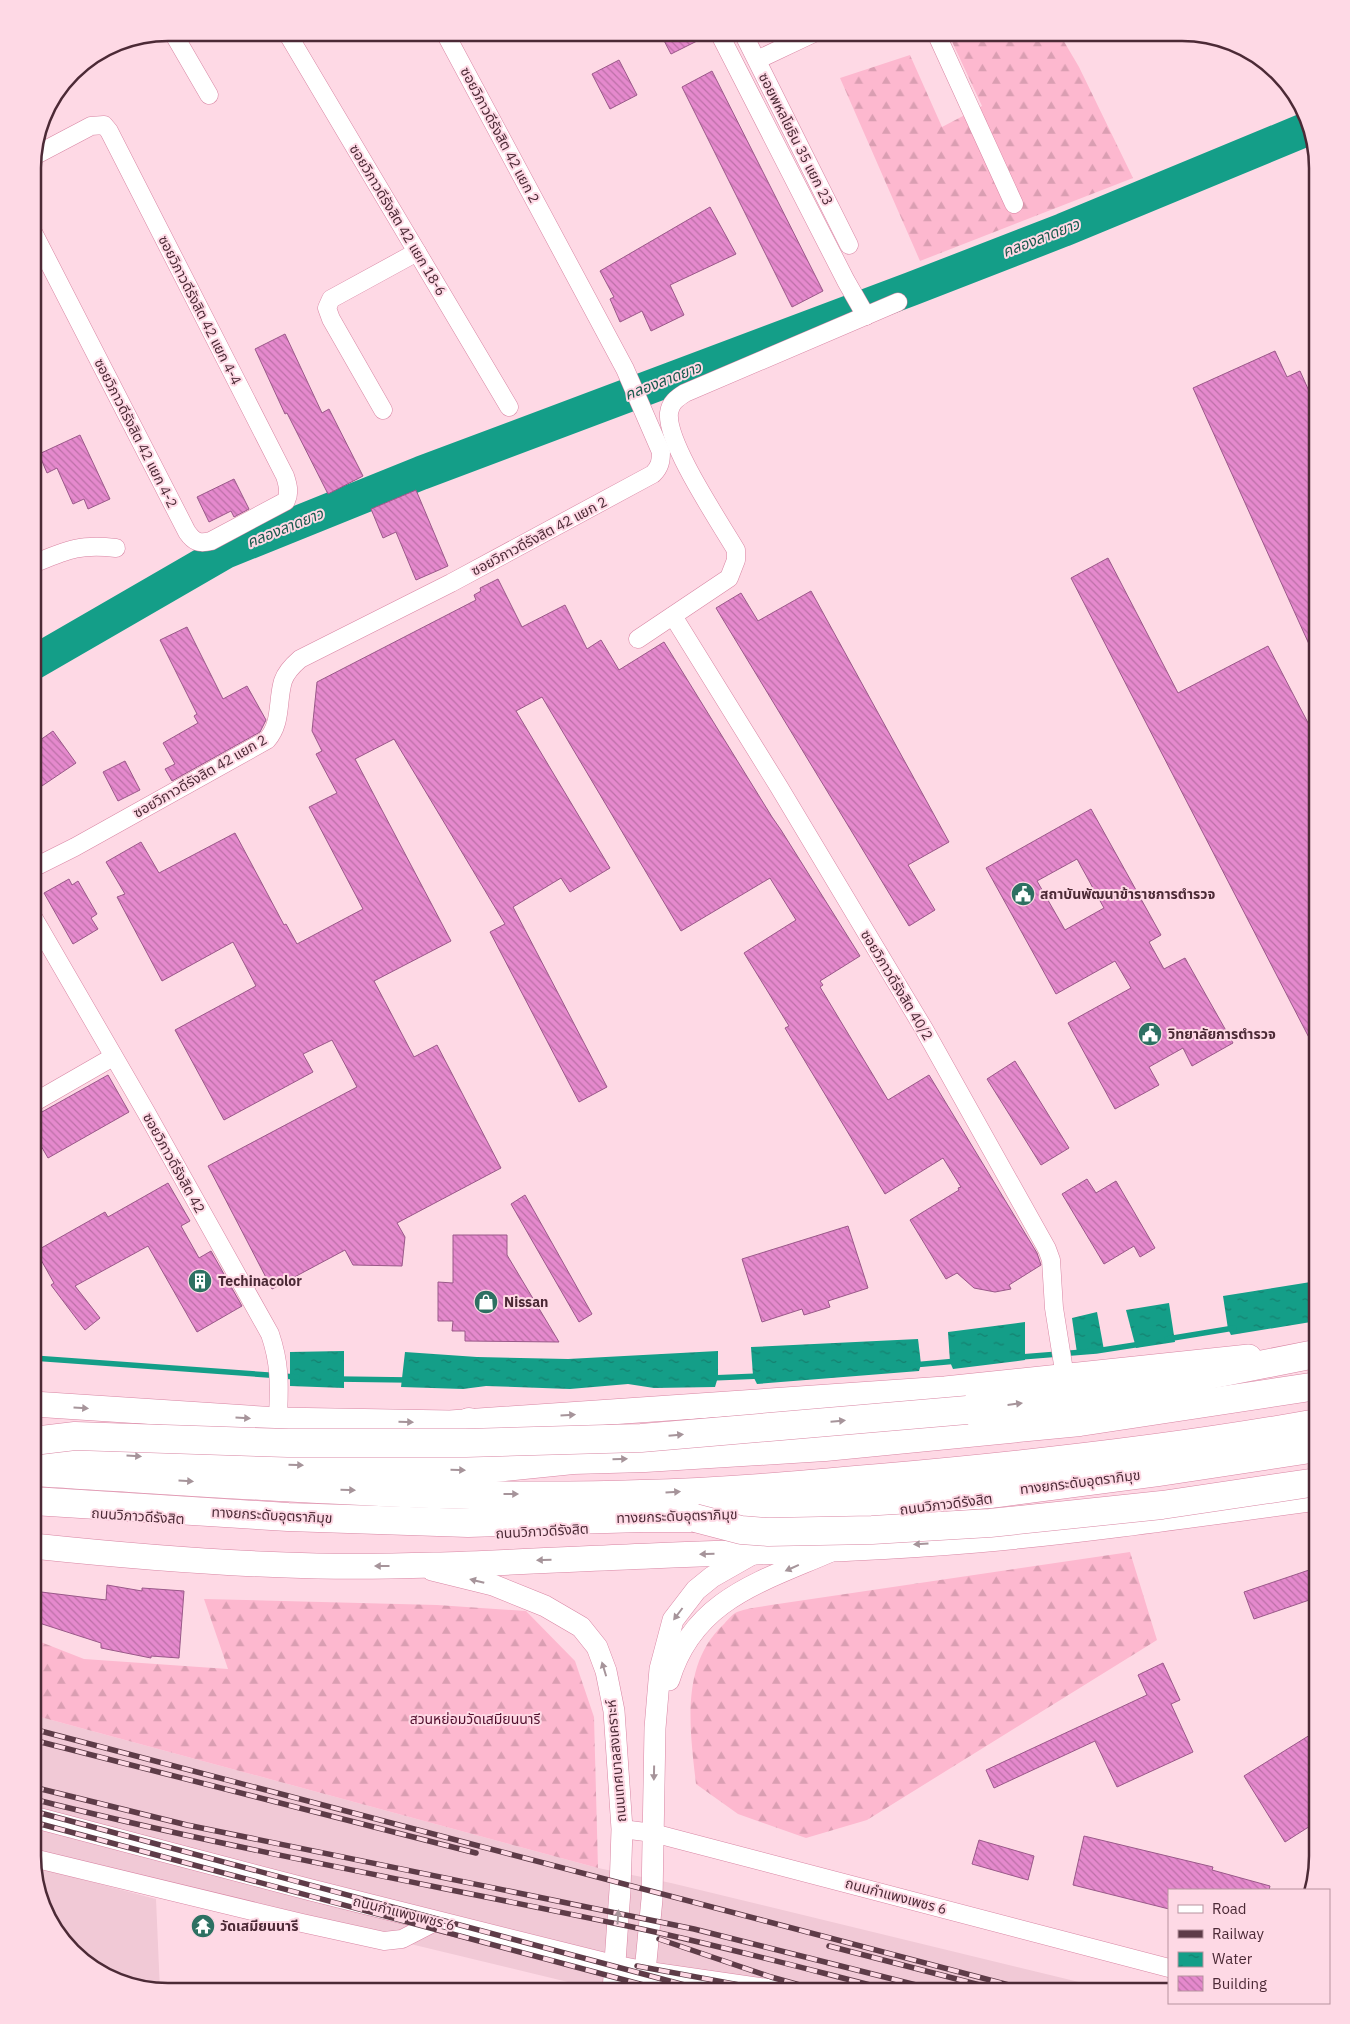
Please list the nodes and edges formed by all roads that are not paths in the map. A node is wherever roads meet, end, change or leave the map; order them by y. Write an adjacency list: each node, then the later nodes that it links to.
1 (178, 41): 9 (street)
2 (292, 41): 14 (street, ซอยวิภาวดีรังสิต 42 แยก 18-6)
3 (450, 41): 24 (street, ซอยวิภาวดีรังสิต 42 แยก 2)
4 (723, 42): 16 (street)
5 (747, 42): 8 (street, ซอยพหลโยธิน 35 แยก 23)
6 (796, 42): 8 (street)
7 (940, 42): 11 (street)
8 (757, 60): 12 (street, ซอยพหลโยธิน 35 แยก 23)
9 (209, 95)
10 (42, 152): 19 (street, ซอยวิภาวดีรังสิต 42 แยก 4-4)
11 (1014, 204)
12 (849, 245)
13 (42, 249): 19 (street, ซอยวิภาวดีรังสิต 42 แยก 4-2)
14 (417, 252): 17 (street, ซอยวิภาวดีรังสิต 42 แยก 18-6); 18 (street)
15 (898, 302): 16 (street)
16 (864, 312): 22 (street)
17 (508, 407)
18 (383, 410)
19 (286, 501)
20 (116, 548): 21 (street)
21 (42, 560)
22 (673, 616): 23 (street); 30 (street, ซอยวิภาวดีรังสิต 40/2)
23 (638, 639)
24 (42, 864)
25 (42, 932): 26 (street, ซอยวิภาวดีรังสิต 42)
26 (113, 1057): 27 (street); 33 (street, ซอยวิภาวดีรังสิต 42)
27 (41, 1098)
28 (1309, 1354): 30 (main road)
29 (1309, 1355): 36 (highway, one-way to 29, bridge)
30 (1064, 1367): 34 (main road, one-way to 30)
31 (1309, 1387): 40 (highway, one-way to 31)
32 (41, 1405): 33 (main road, one-way to 33)
33 (278, 1420): 34 (main road, one-way to 34)
34 (469, 1422): 40 (highway)
35 (1309, 1424): 41 (highway, ทางยกระดับอุตราภิมุข, one-way to 35)
36 (41, 1441)
37 (1309, 1450): 45 (highway, ถนนวิภาวดีรังสิต)
38 (1309, 1450): 46 (highway, ทางยกระดับอุตราภิมุข)
39 (41, 1451): 40 (highway, one-way to 40)
40 (573, 1460)
41 (41, 1472)
42 (1309, 1483): 46 (highway, bridge)
43 (1309, 1499): 48 (main road, ถนนวิภาวดีรังสิต, one-way to 48)
44 (41, 1502): 46 (highway, ทางยกระดับอุตราภิมุข)
45 (41, 1510)
46 (695, 1518)
47 (41, 1547): 50 (main road, ถนนวิภาวดีรังสิต, one-way to 47)
48 (836, 1548): 49 (main road, ถนนวิภาวดีรังสิต); 51 (street, one-way to 51)
49 (756, 1552): 50 (main road, ถนนวิภาวดีรังสิต, one-way to 50); 51 (street, one-way to 51)
50 (414, 1566): 53 (street, ถนนเทศบาลสงเคราะห์, one-way to 50)
51 (656, 1728): 54 (street, one-way to 54)
52 (41, 1819): 56 (street, ถนนกำแพงเพชร 6)
53 (622, 1829): 54 (street, ถนนกำแพงเพชร 6); 57 (street, ถนนเทศบาลสงเคราะห์, one-way to 53)
54 (653, 1833): 58 (street, ถนนกำแพงเพชร 6); 61 (street)
55 (41, 1860): 56 (street)
56 (437, 1922): 57 (street, ถนนกำแพงเพชร 6)
57 (615, 1966): 59 (street, ถนนเทศบาลสงเคราะห์); 60 (street, ถนนกำแพงเพชร 6)
58 (1168, 1968)
59 (614, 1982)
60 (644, 1982)
61 (650, 1982)

